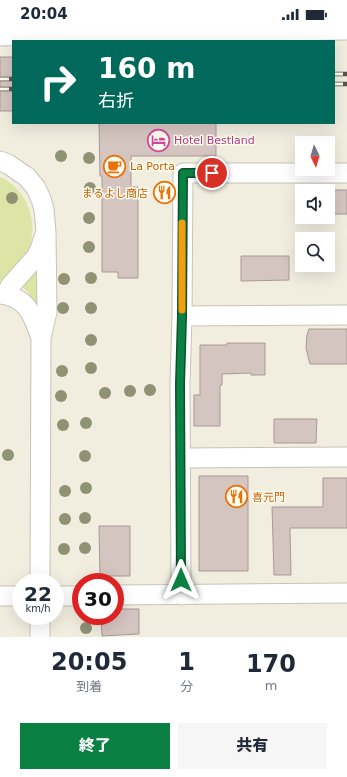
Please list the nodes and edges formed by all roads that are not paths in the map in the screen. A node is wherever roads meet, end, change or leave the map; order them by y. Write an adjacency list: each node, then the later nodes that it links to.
1 (347, 30): 2 (street)
2 (0, 36)
3 (0, 161): 5 (street)
4 (347, 173): 8 (street)
5 (46, 232): 6 (street); 9 (street)
6 (3, 288): 9 (street)
7 (347, 315): 8 (street)
8 (182, 316): 11 (street)
9 (41, 338): 12 (street)
10 (347, 457): 11 (street)
11 (180, 458): 15 (street)
12 (40, 573)
13 (347, 593): 15 (street)
14 (124, 595): 15 (street)
15 (181, 595)
16 (0, 596): 17 (street)
17 (12, 596)
18 (40, 625): 19 (street)
19 (40, 637)

